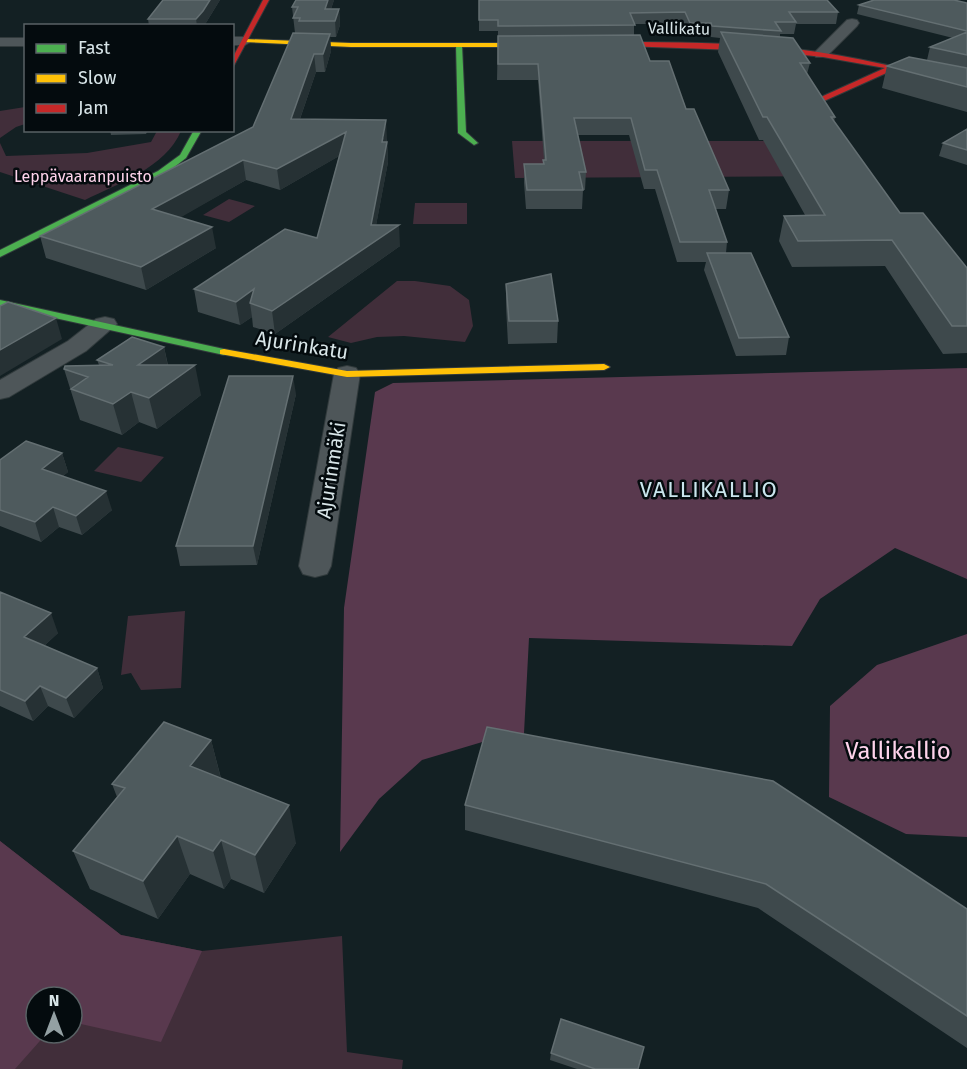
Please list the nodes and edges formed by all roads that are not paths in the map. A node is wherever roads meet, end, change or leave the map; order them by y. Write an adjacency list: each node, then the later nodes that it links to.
1 (266, 0): 6 (main road)
2 (852, 23): 9 (street)
3 (0, 42): 4 (street)
4 (24, 42)
5 (579, 44): 9 (main road, Vallikatu)
6 (238, 45): 7 (main road); 10 (main road)
7 (459, 45): 8 (main road); 15 (main road)
8 (555, 45)
9 (820, 54): 11 (main road, Vallikatu)
10 (234, 60)
11 (892, 68): 12 (main road, Vallikatu); 13 (main road)
12 (967, 86)
13 (824, 99)
14 (197, 132): 16 (main road)
15 (474, 143)
16 (0, 254)
17 (0, 303): 18 (main road, Ajurinkatu)
18 (105, 324): 20 (main road, Ajurinkatu); 21 (street)
19 (604, 367): 20 (main road, Ajurinkatu)
20 (347, 374): 22 (street, Ajurinmäki)
21 (0, 391)
22 (315, 566)

